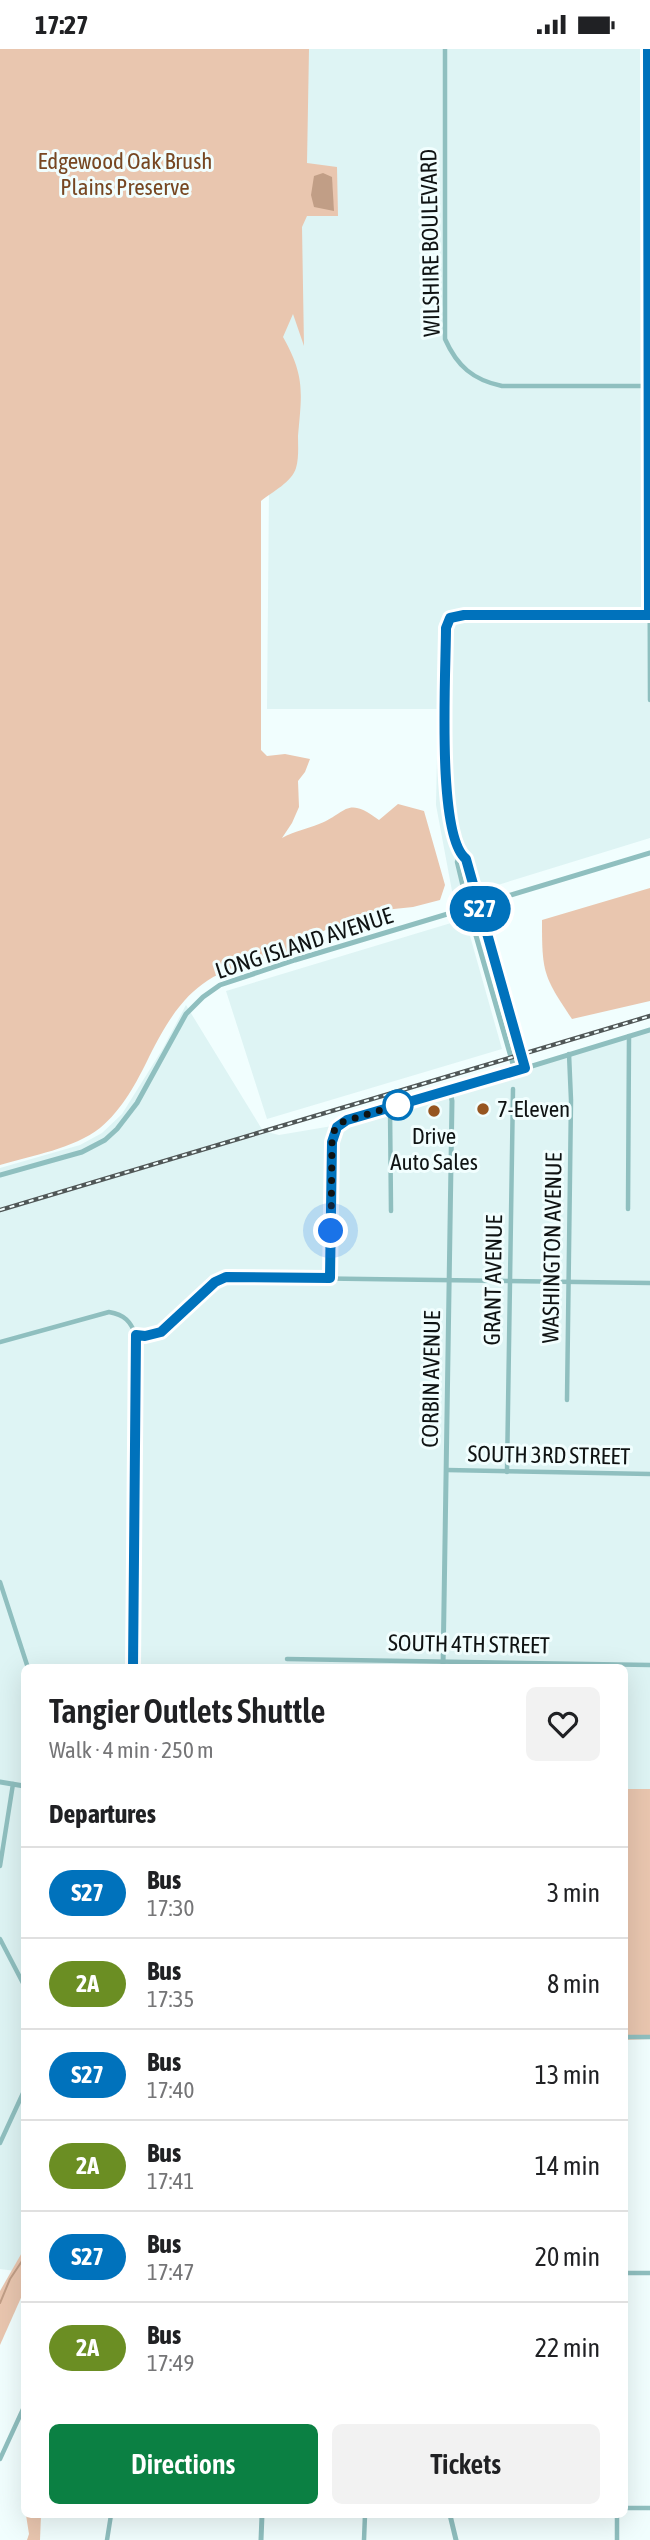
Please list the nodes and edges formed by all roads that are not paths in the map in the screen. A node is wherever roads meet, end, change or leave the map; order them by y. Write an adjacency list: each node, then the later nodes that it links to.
1 (445, 49): 3 (street, WILSHIRE BOULEVARD)
2 (648, 49): 3 (street)
3 (648, 386): 4 (street)
4 (649, 615): 5 (street); 7 (street)
5 (650, 699)
6 (650, 853): 8 (street, LONG ISLAND AVENUE)
7 (460, 855): 8 (street); 9 (street)
8 (479, 905): 9 (street, LONG ISLAND AVENUE); 13 (street)
9 (468, 908): 14 (street); 18 (street, LONG ISLAND AVENUE)
10 (650, 1030): 11 (street)
11 (629, 1036): 12 (street); 19 (street)
12 (569, 1054): 13 (street); 24 (street, WASHINGTON AVENUE)
13 (525, 1068): 14 (street)
14 (515, 1071): 16 (street)
15 (513, 1089): 23 (street, GRANT AVENUE)
16 (450, 1091): 17 (street); 22 (street, CORBIN AVENUE)
17 (390, 1108): 20 (street); 21 (street)
18 (0, 1175)
19 (628, 1209)
20 (391, 1211)
21 (330, 1278): 22 (street); 26 (street)
22 (450, 1280): 23 (street); 29 (street, CORBIN AVENUE)
23 (511, 1281): 24 (street); 30 (street, GRANT AVENUE)
24 (569, 1282): 25 (street); 28 (street, WASHINGTON AVENUE)
25 (650, 1283)
26 (136, 1335): 27 (street); 35 (street)
27 (0, 1342)
28 (567, 1400)
29 (447, 1470): 30 (street, SOUTH 3RD STREET); 36 (street, CORBIN AVENUE)
30 (507, 1472): 31 (street, SOUTH 3RD STREET)
31 (650, 1474)
32 (0, 1582): 34 (street)
33 (287, 1659): 36 (street, SOUTH 4TH STREET)
34 (28, 1664)
35 (133, 1664)
36 (444, 1664)
37 (628, 1665): 38 (street, SOUTH 4TH STREET)
38 (650, 1665)
39 (0, 1782): 40 (street)
40 (13, 1784): 41 (street); 42 (street)
41 (21, 1785)
42 (0, 1866)
43 (0, 1939): 44 (street)
44 (21, 1979)
45 (628, 2037): 46 (street)
46 (650, 2037)
47 (21, 2098): 48 (street)
48 (0, 2143)
49 (628, 2273): 50 (street)
50 (650, 2273)
51 (21, 2419): 52 (street)
52 (0, 2459)
53 (628, 2508): 54 (street)
54 (650, 2508)
55 (111, 2518): 60 (street)
56 (262, 2518): 61 (street)
57 (365, 2518): 62 (street)
58 (451, 2518): 63 (street)
59 (617, 2518): 64 (street)
60 (107, 2540)
61 (261, 2540)
62 (364, 2540)
63 (456, 2540)
64 (617, 2540)

